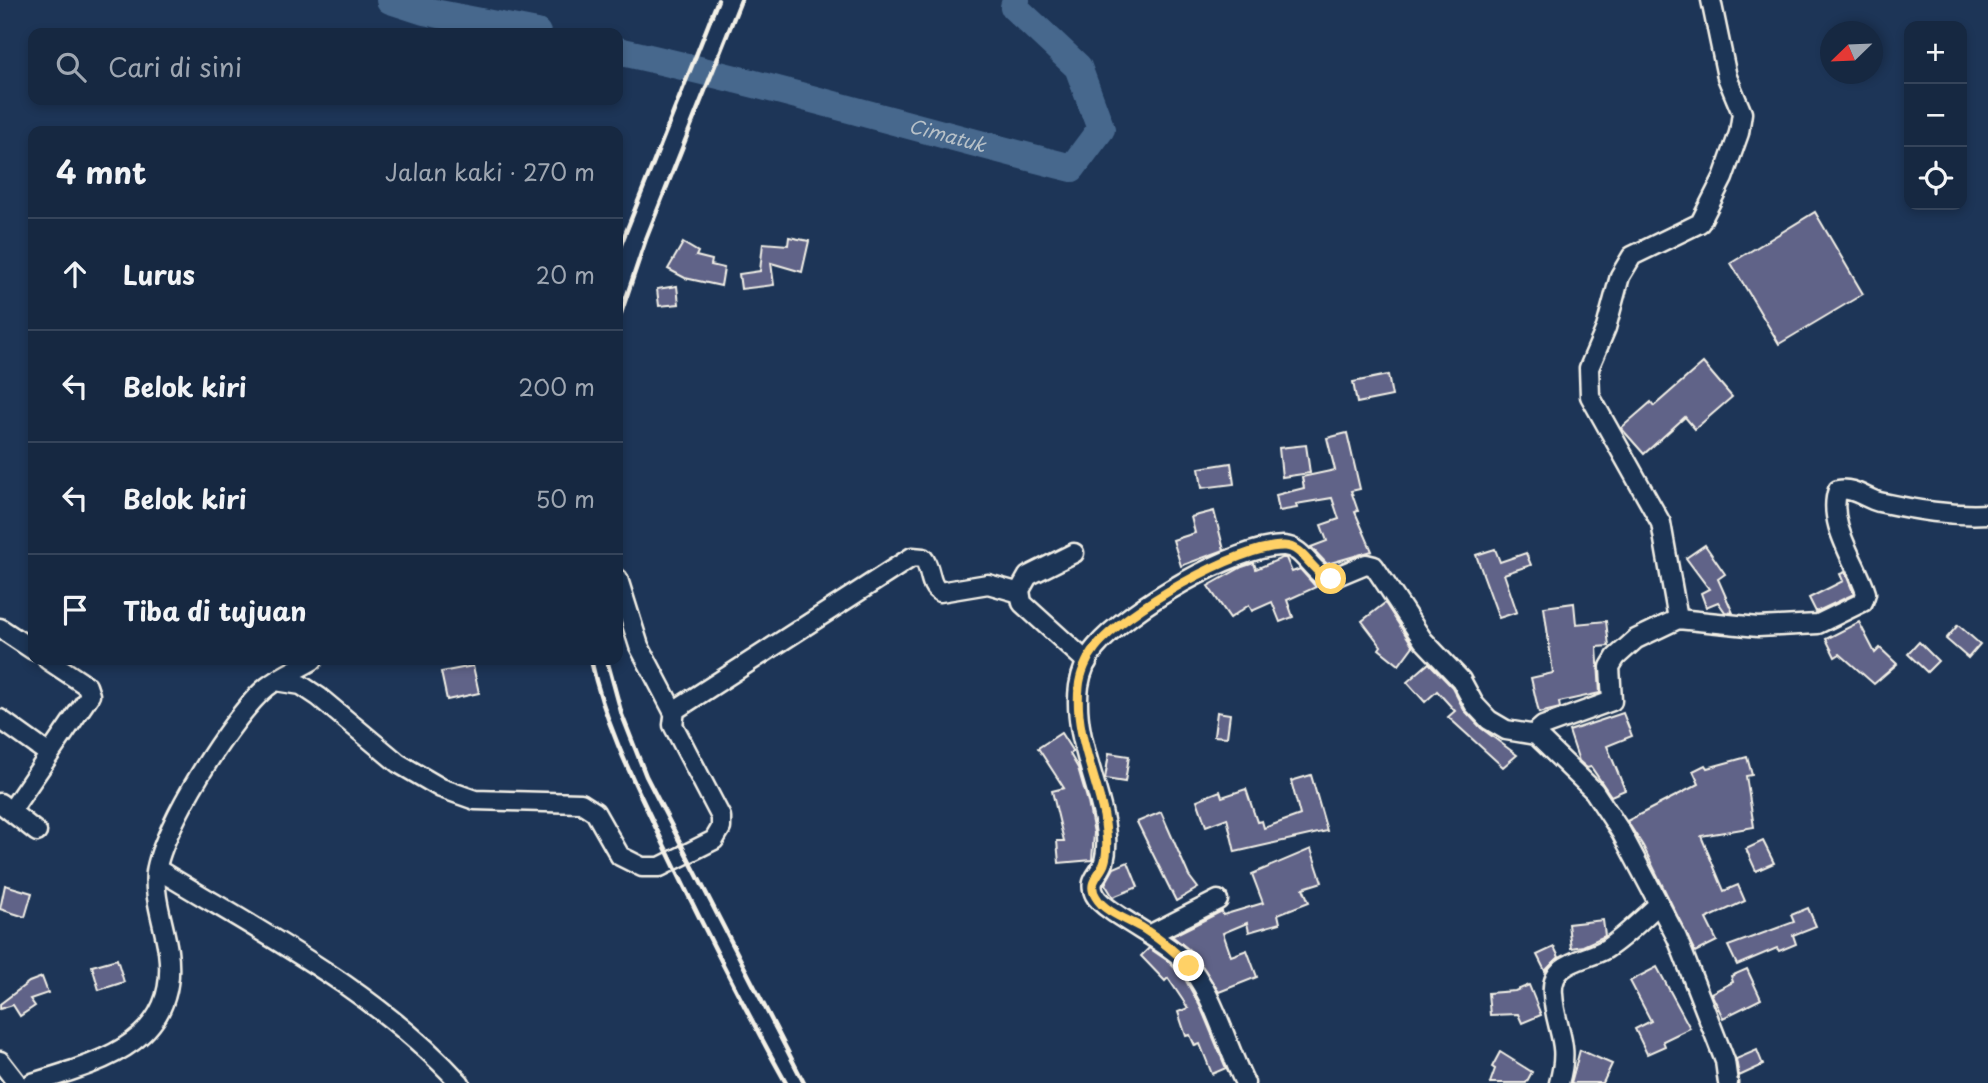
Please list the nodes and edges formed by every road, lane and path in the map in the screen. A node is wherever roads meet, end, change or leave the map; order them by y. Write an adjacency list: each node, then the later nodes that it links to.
1 (1711, 0): 6 (street)
2 (1988, 514): 6 (street)
3 (1074, 553): 4 (street)
4 (1020, 593): 9 (street); 13 (street)
5 (623, 595): 13 (street)
6 (1678, 619): 15 (street)
7 (0, 628): 8 (street)
8 (28, 647)
9 (1087, 662): 15 (street); 22 (street)
10 (55, 665): 16 (street)
11 (304, 665): 12 (street)
12 (276, 681): 13 (street); 19 (street)
13 (673, 711)
14 (0, 719): 16 (street)
15 (1534, 734): 21 (street)
16 (49, 754): 17 (street)
17 (6, 807): 18 (street)
18 (37, 832)
19 (157, 869): 25 (street); 26 (street)
20 (1218, 900): 22 (street)
21 (1659, 904): 28 (street); 29 (street)
22 (1151, 934): 27 (street)
23 (0, 1061): 24 (street)
24 (17, 1083)
25 (32, 1083)
26 (460, 1083)
27 (1245, 1083)
28 (1559, 1083)
29 (1728, 1083)

